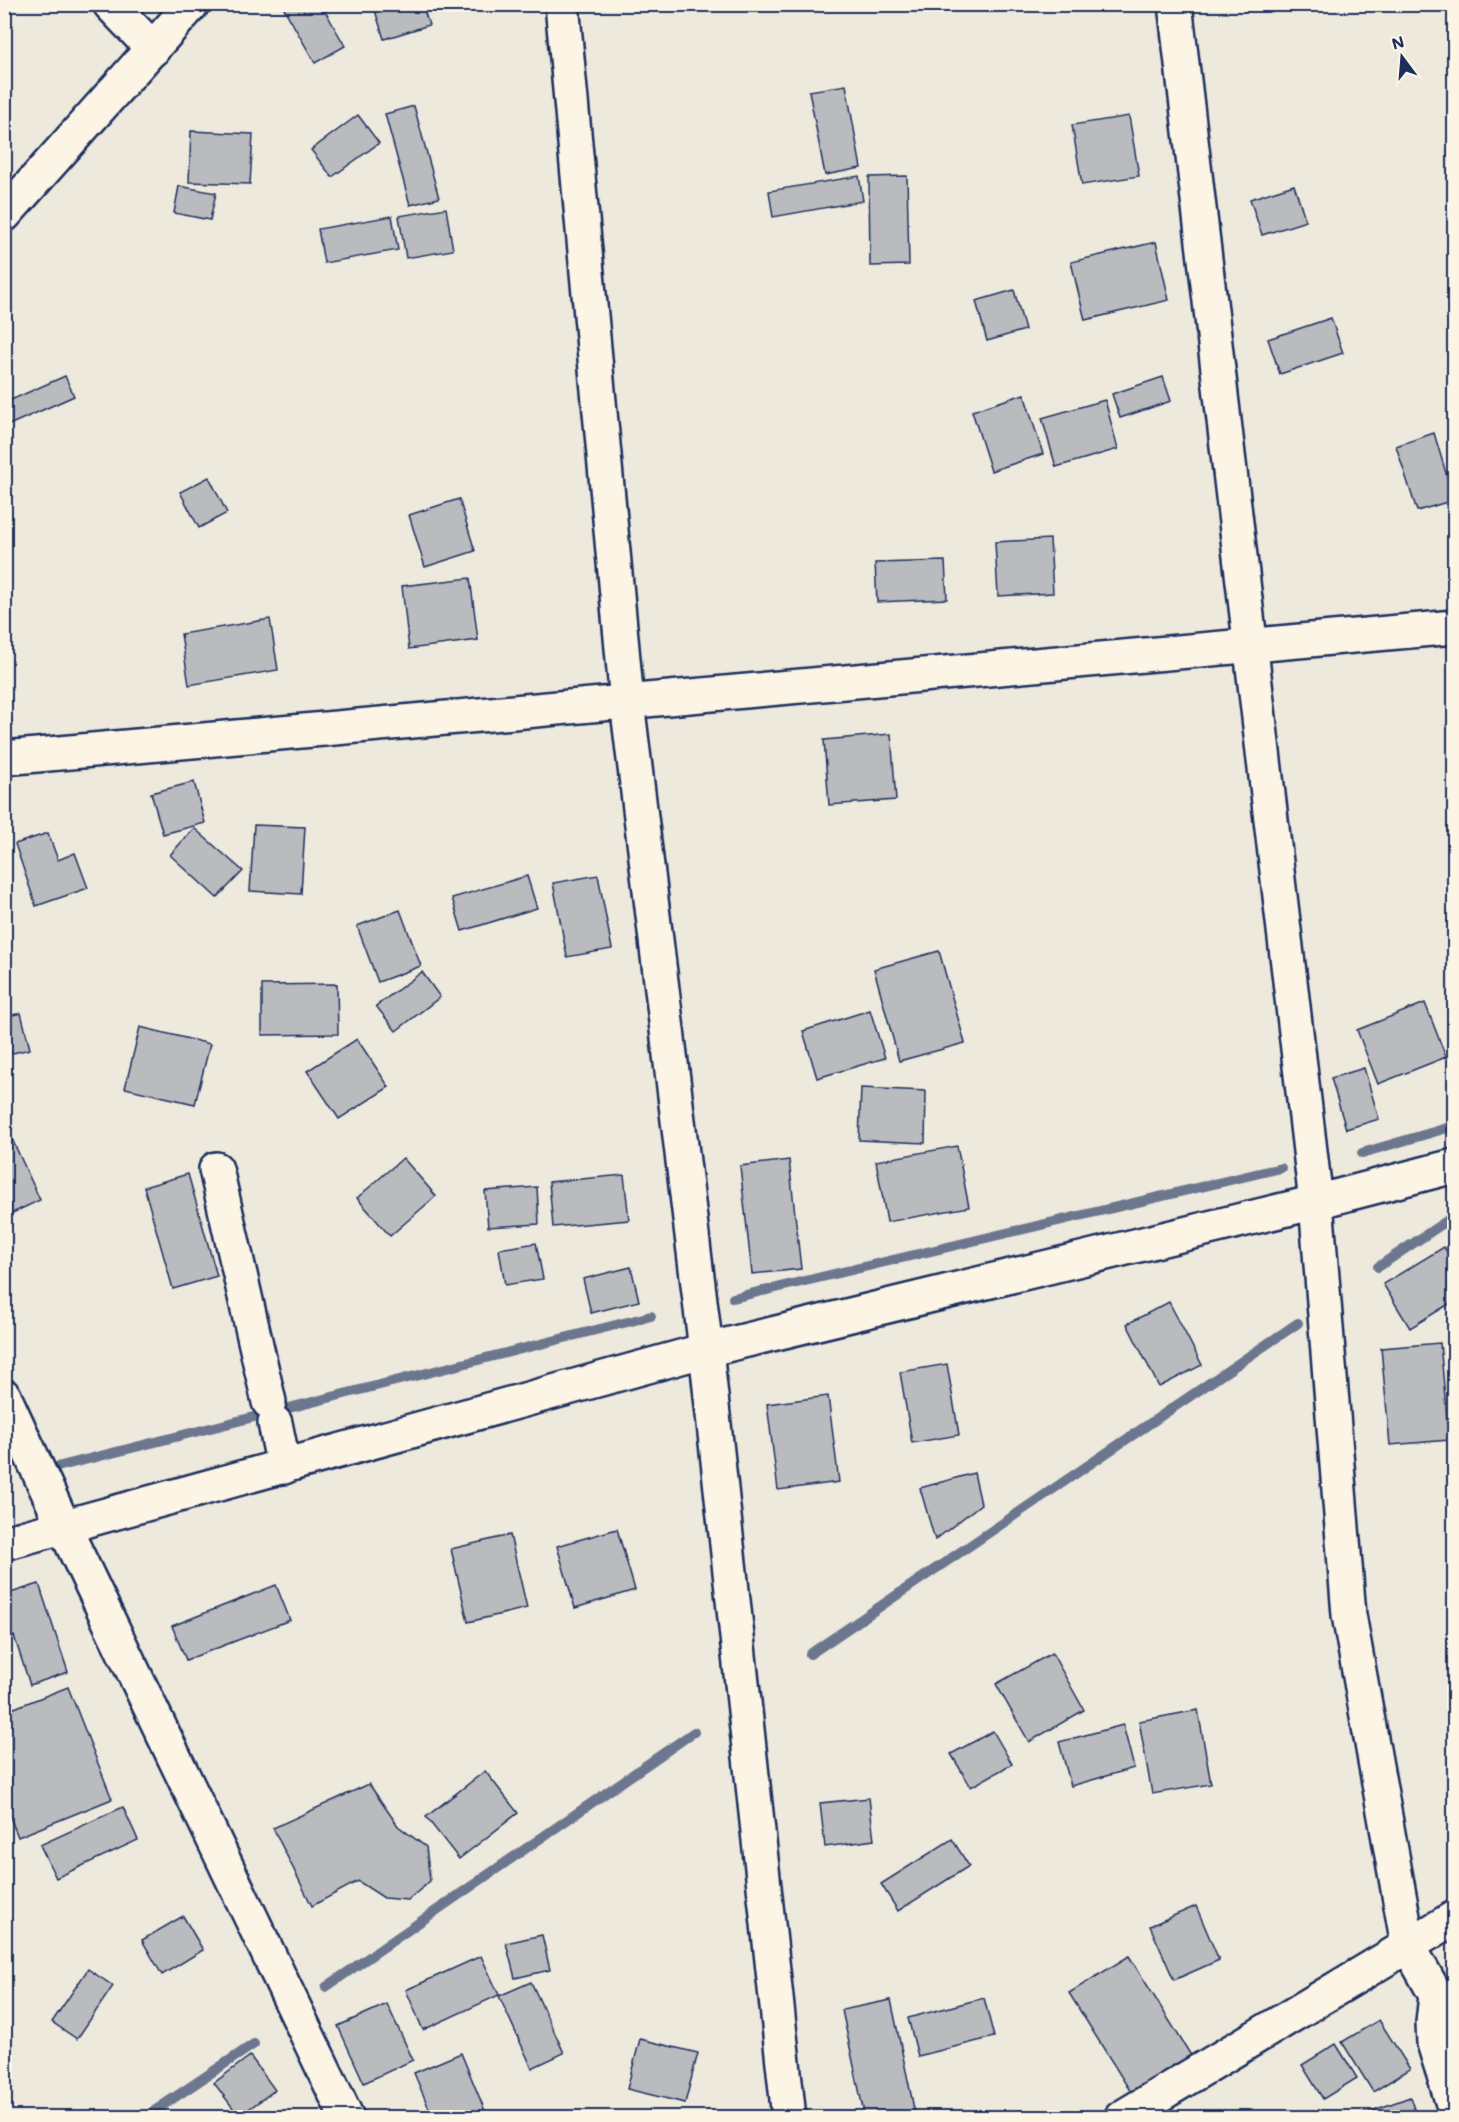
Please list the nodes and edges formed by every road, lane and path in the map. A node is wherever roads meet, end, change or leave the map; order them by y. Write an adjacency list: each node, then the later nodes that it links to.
1 (110, 4): 5 (street)
2 (192, 4): 5 (street)
3 (562, 4): 9 (street)
4 (1175, 4): 8 (street)
5 (153, 49): 6 (street)
6 (4, 215)
7 (1455, 627): 8 (street)
8 (1252, 645): 9 (street); 13 (street)
9 (627, 702): 10 (street); 14 (street)
10 (4, 758)
11 (1455, 1166): 13 (street)
12 (216, 1169): 16 (street)
13 (1316, 1202): 14 (street); 20 (street)
14 (706, 1350): 16 (street); 23 (street)
15 (4, 1396): 17 (street)
16 (284, 1467): 17 (street)
17 (64, 1527): 18 (street); 22 (street)
18 (4, 1543)
19 (1455, 1918): 20 (street)
20 (1408, 1945): 21 (street); 24 (street)
21 (1455, 2108)
22 (347, 2118)
23 (789, 2118)
24 (1121, 2118)

